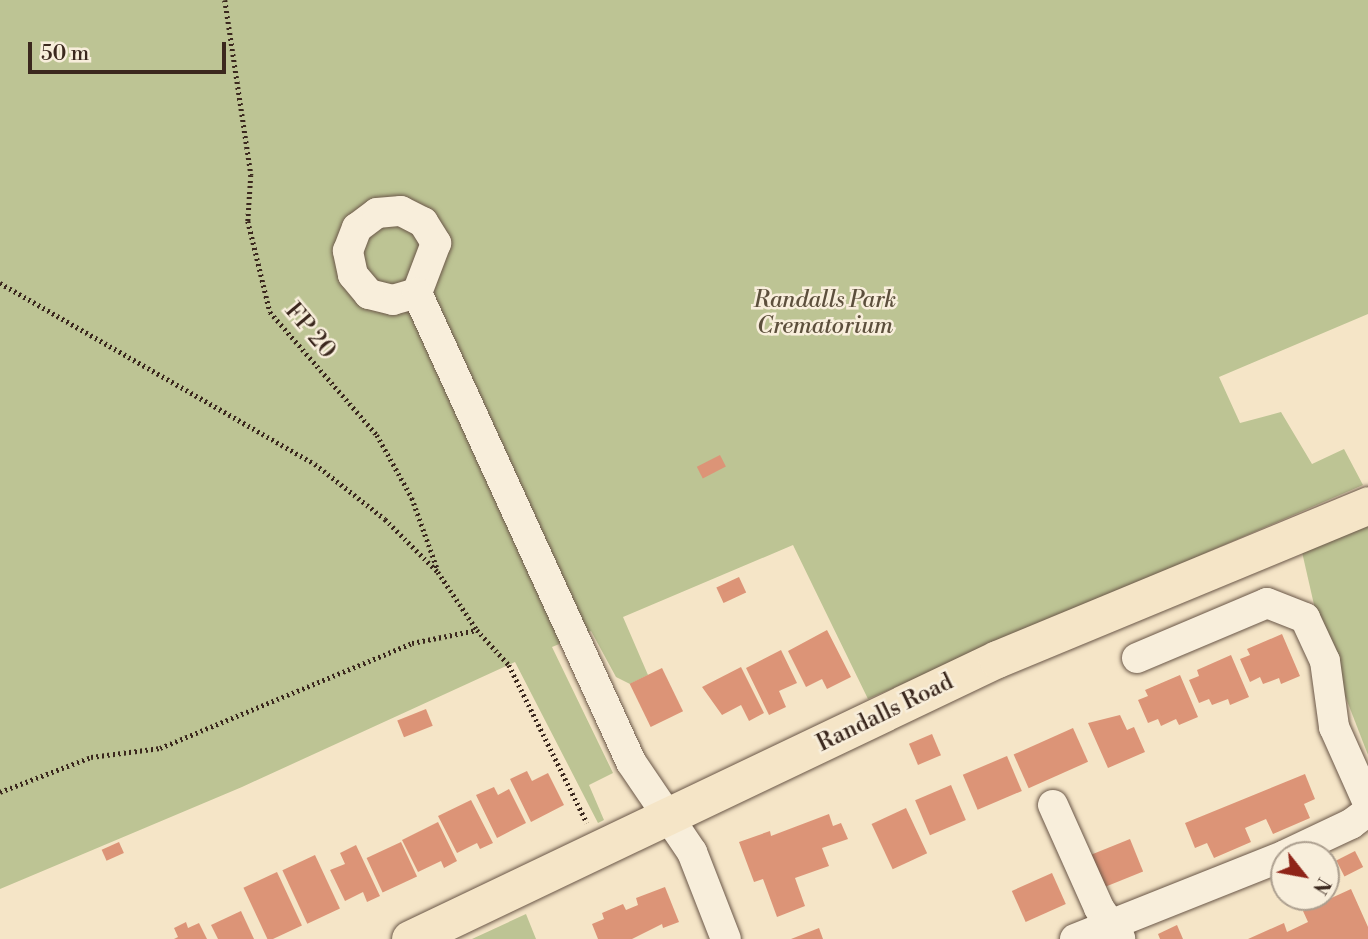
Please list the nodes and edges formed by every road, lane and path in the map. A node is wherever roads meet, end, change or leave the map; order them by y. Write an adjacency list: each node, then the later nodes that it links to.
1 (225, 0): 5 (path, FP 20)
2 (0, 283): 5 (path)
3 (416, 293): 12 (street)
4 (1368, 505): 12 (main road, Randalls Road)
5 (438, 572): 6 (path)
6 (477, 630): 8 (path); 13 (path)
7 (1137, 657): 9 (street)
8 (0, 792)
9 (1368, 803)
10 (1053, 805): 16 (street)
11 (1368, 811): 14 (street)
12 (669, 817): 17 (main road, Randalls Road); 18 (street)
13 (591, 831)
14 (1315, 841)
15 (1270, 862): 16 (street)
16 (1116, 931): 19 (street)
17 (410, 939)
18 (726, 939)
19 (1075, 939)

